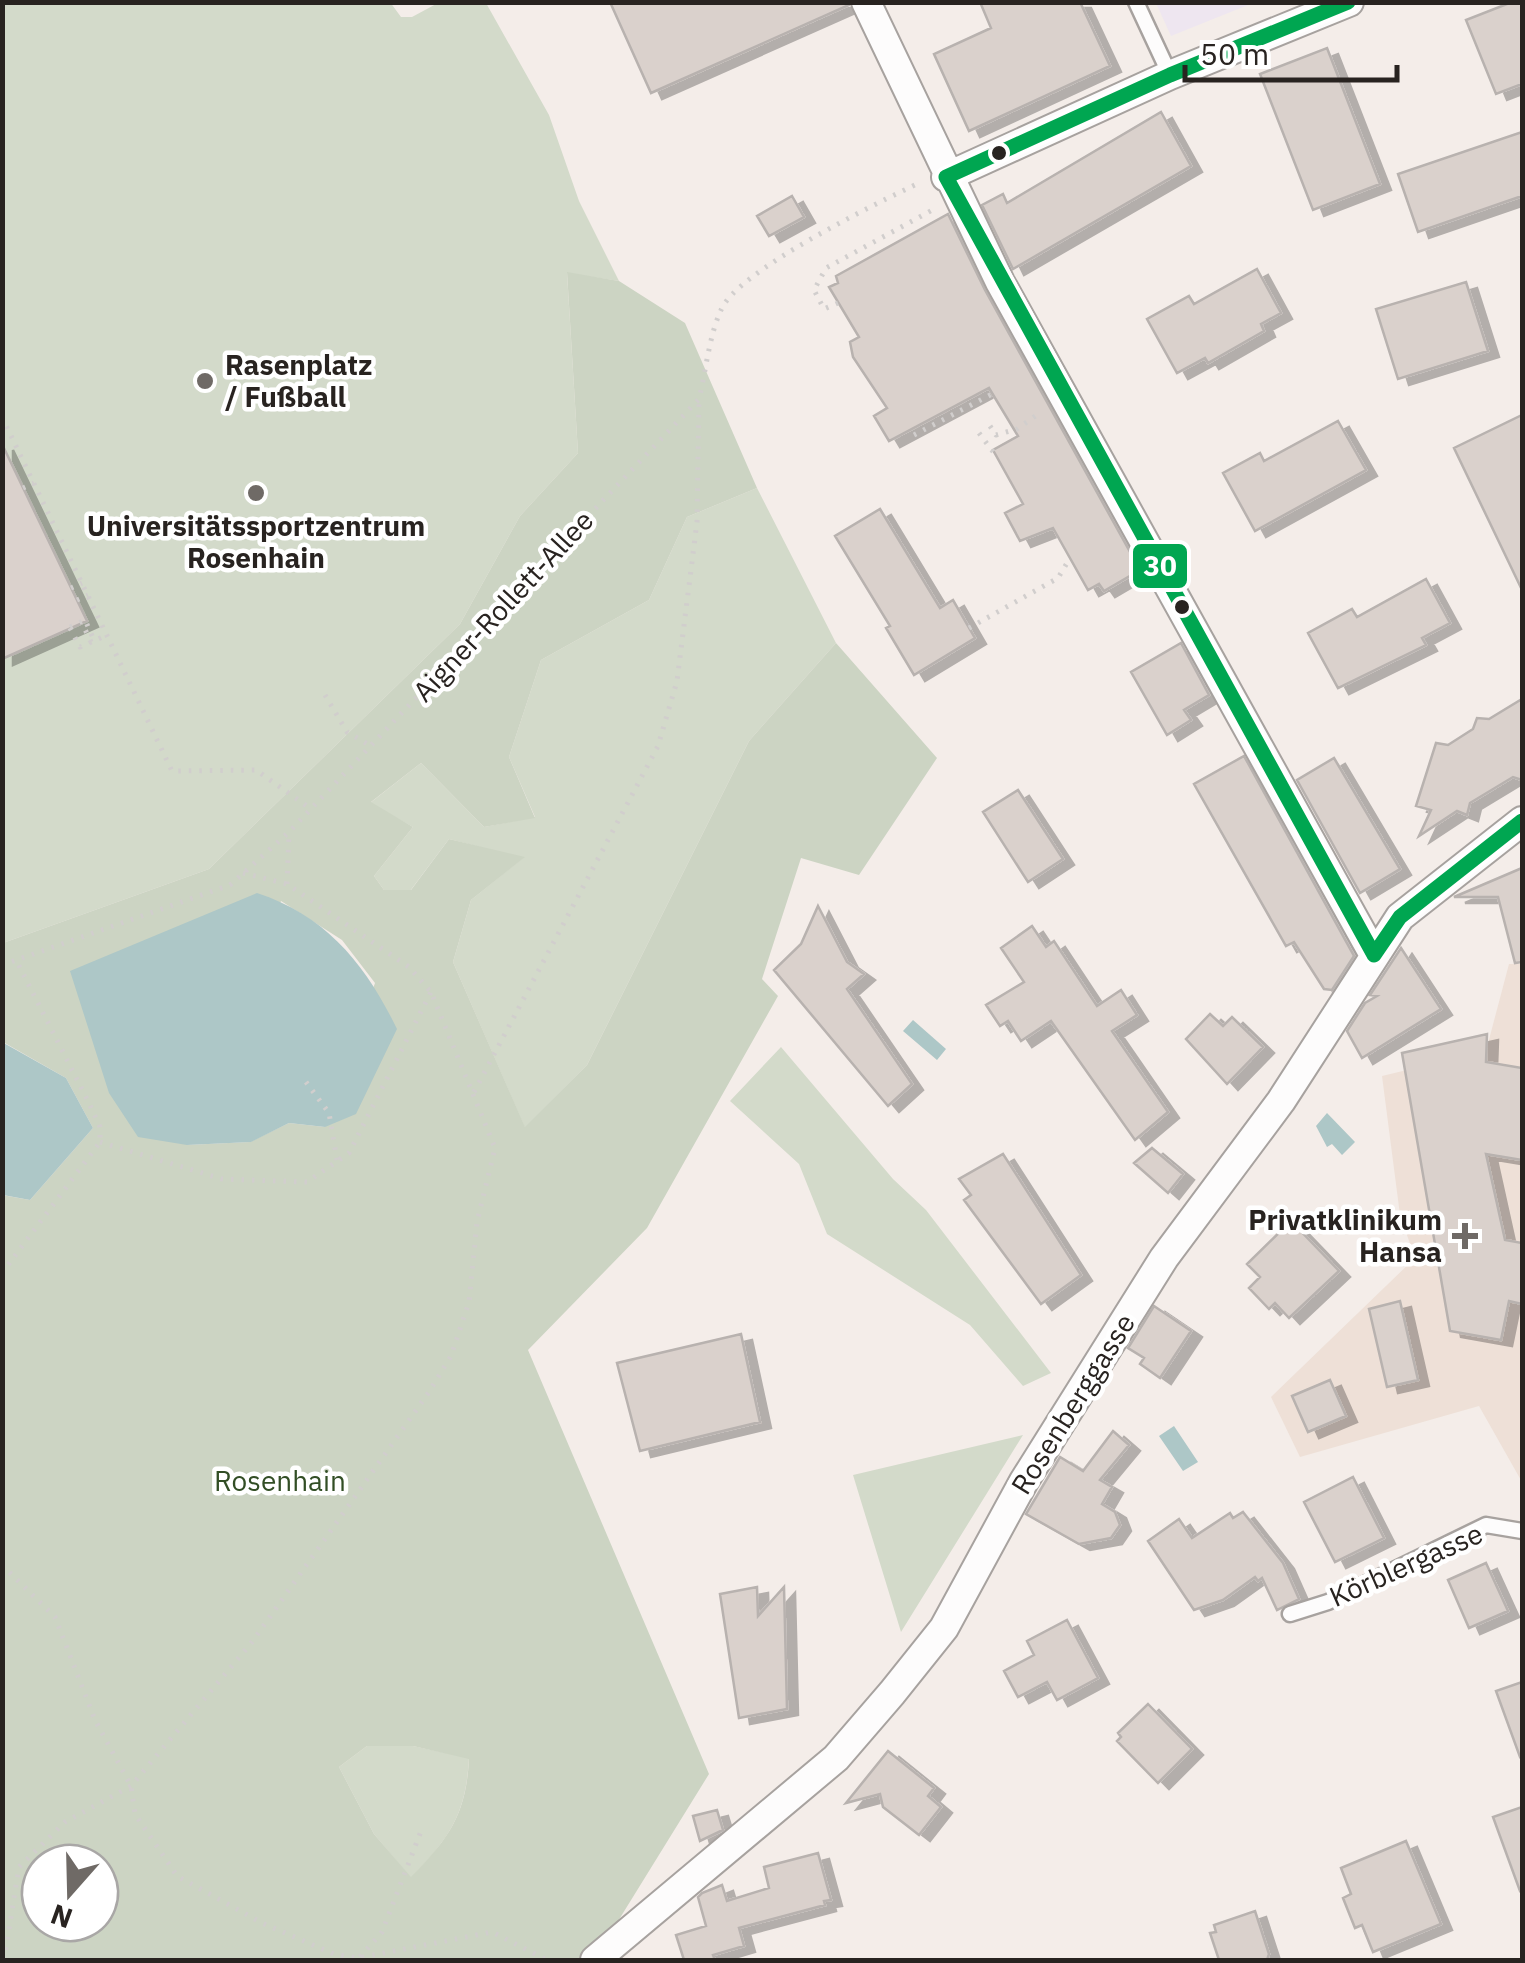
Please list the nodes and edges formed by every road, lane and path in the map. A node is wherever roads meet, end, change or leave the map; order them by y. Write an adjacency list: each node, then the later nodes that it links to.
1 (866, 2): 5 (street)
2 (1136, 2): 4 (lane)
3 (1349, 2): 4 (street)
4 (1170, 75): 5 (street)
5 (944, 185): 6 (path); 8 (path); 32 (street)
6 (838, 303)
7 (992, 394): 13 (path)
8 (699, 399): 26 (path, Aigner-Rollett-Allee); 37 (path)
9 (1044, 410): 11 (path)
10 (2, 416): 15 (path)
11 (990, 426)
12 (979, 433): 14 (path)
13 (914, 435)
14 (997, 457)
15 (34, 482): 16 (path); 18 (path)
16 (24, 488)
17 (1070, 558): 23 (path)
18 (82, 582): 19 (path); 20 (path)
19 (71, 588)
20 (88, 594): 21 (path); 24 (path)
21 (77, 600)
22 (83, 624): 24 (path)
23 (969, 628)
24 (106, 634): 27 (path)
25 (325, 694): 26 (path)
26 (371, 746): 27 (path, Aigner-Rollett-Allee)
27 (312, 808): 29 (path, Aigner-Rollett-Allee)
28 (1522, 821): 32 (street, Rosenberggasse)
29 (289, 832): 30 (path, Aigner-Rollett-Allee); 31 (path)
30 (243, 873): 31 (path); 33 (path, Aigner-Rollett-Allee)
31 (288, 884): 35 (path)
32 (1374, 955): 49 (street, Rosenberggasse)
33 (16, 960): 34 (path, Aigner-Rollett-Allee); 38 (path)
34 (2, 965)
35 (430, 992): 37 (path); 39 (path)
36 (306, 1082): 39 (path)
37 (474, 1092): 44 (path)
38 (100, 1142): 39 (path); 40 (path)
39 (337, 1162)
40 (2, 1273)
41 (1522, 1530): 43 (lane, Körblergasse)
42 (2, 1565): 44 (path)
43 (1290, 1614)
44 (131, 1786): 46 (path); 47 (path)
45 (422, 1826): 47 (path)
46 (7, 1959)
47 (357, 1959): 48 (path)
48 (547, 1960)
49 (594, 1960)

